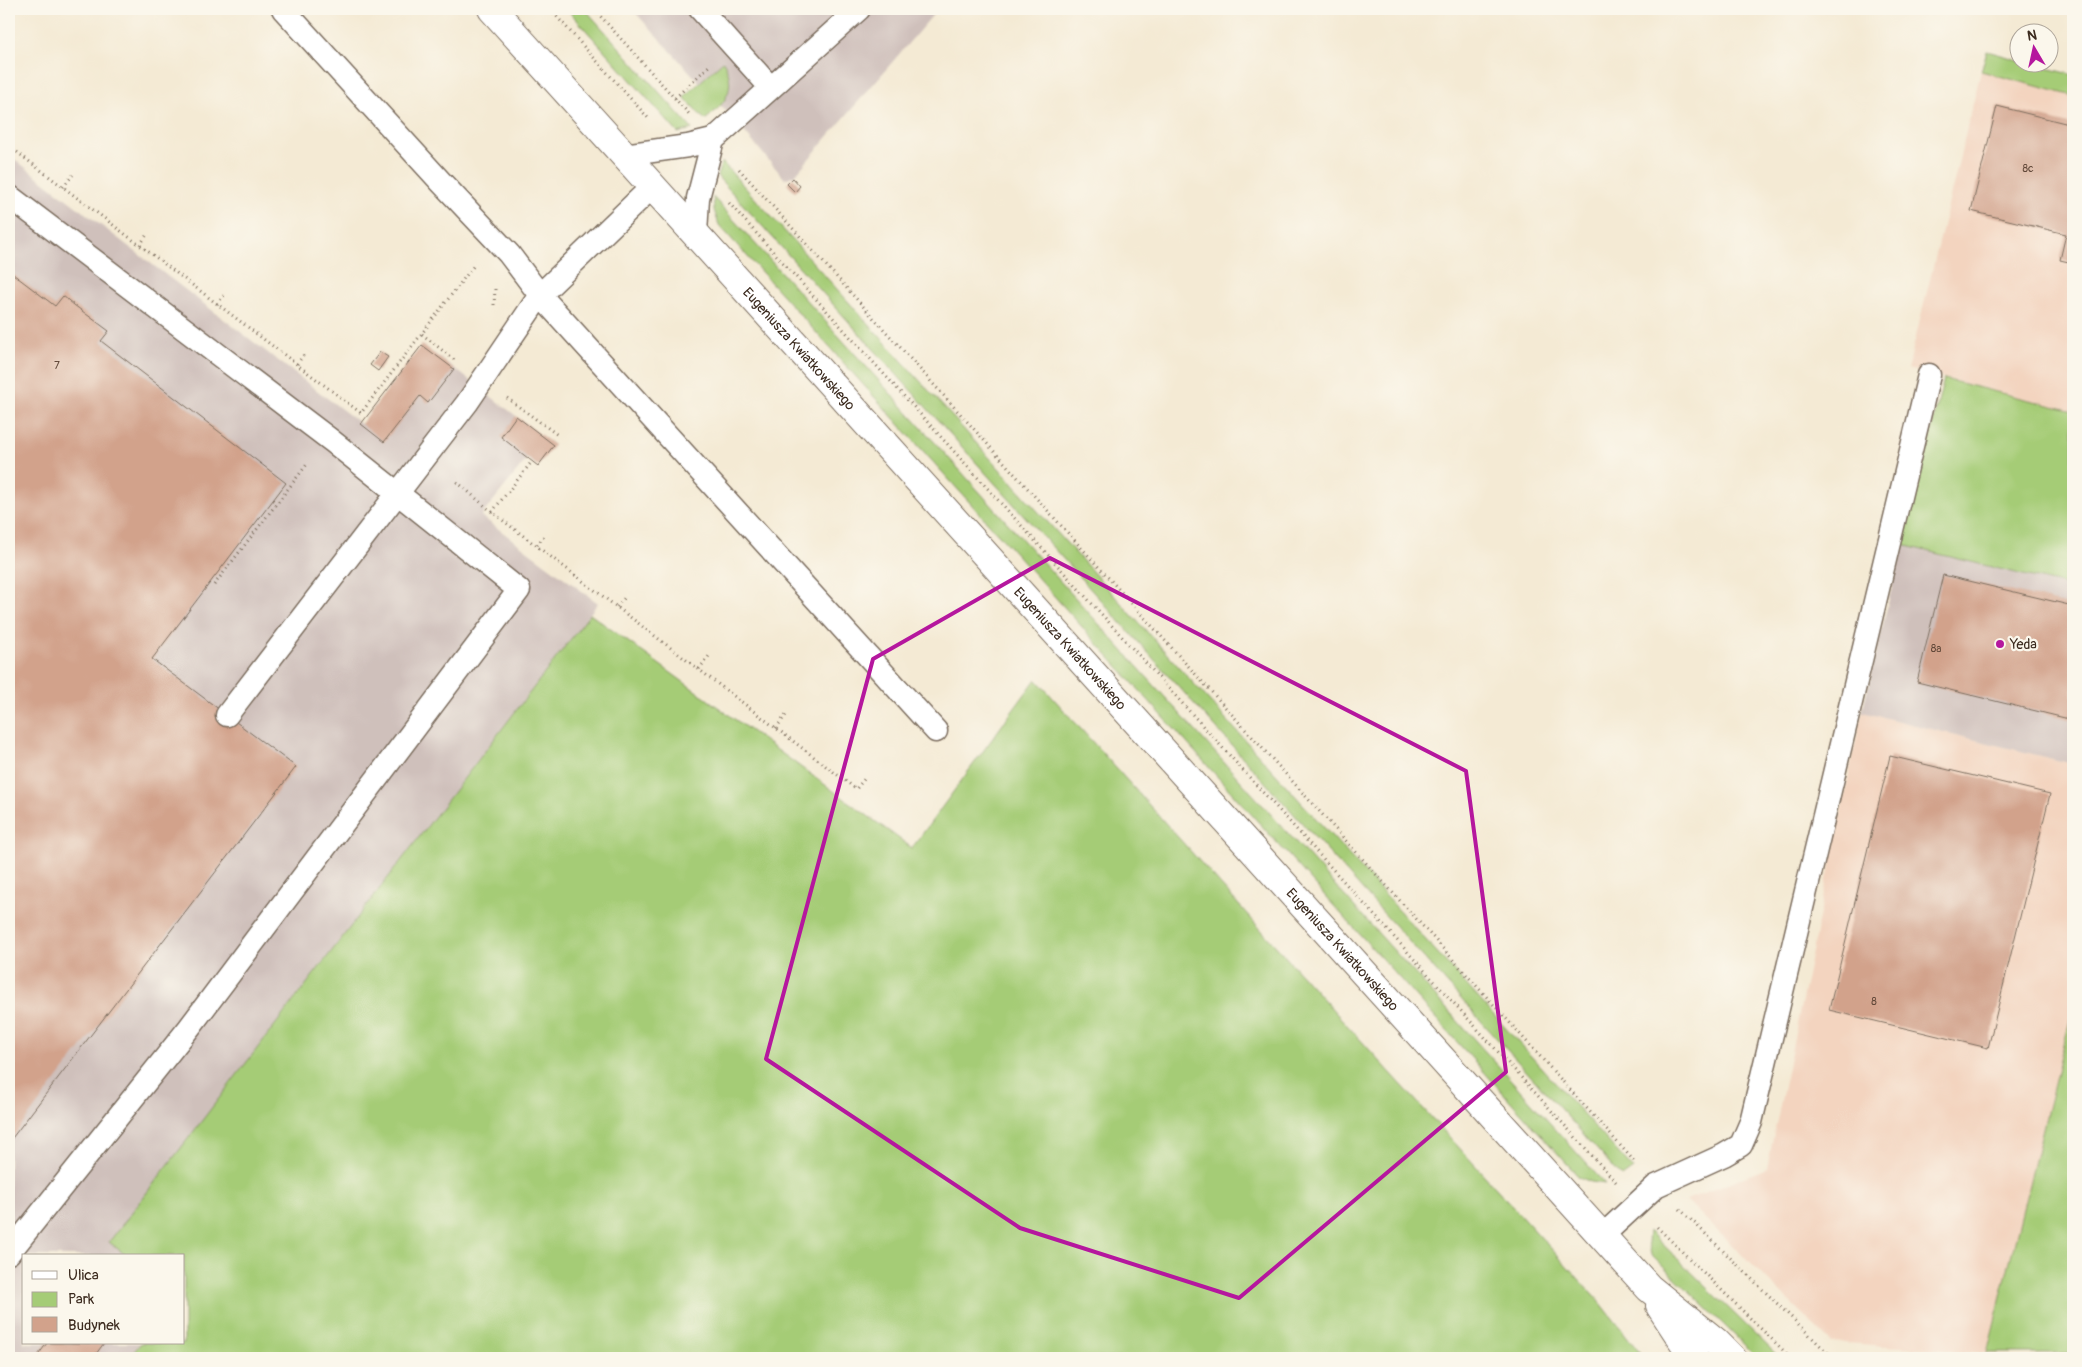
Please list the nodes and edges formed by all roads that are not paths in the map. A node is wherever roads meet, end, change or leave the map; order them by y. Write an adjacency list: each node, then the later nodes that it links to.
1 (283, 9): 11 (lane)
2 (492, 9): 7 (main road, Eugeniusza Kwiatkowskiego)
3 (700, 9): 5 (lane)
4 (859, 9): 5 (lane)
5 (772, 88): 6 (lane)
6 (713, 140): 7 (lane); 10 (lane)
7 (624, 155): 8 (main road, Eugeniusza Kwiatkowskiego)
8 (653, 186): 10 (main road, Eugeniusza Kwiatkowskiego); 11 (lane)
9 (9, 196): 13 (lane)
10 (696, 234): 16 (main road, Eugeniusza Kwiatkowskiego)
11 (540, 294): 13 (lane); 15 (lane)
12 (1929, 374): 16 (lane)
13 (398, 493): 14 (lane); 17 (lane)
14 (227, 715)
15 (936, 731)
16 (1602, 1236): 18 (main road, Eugeniusza Kwiatkowskiego)
17 (9, 1253)
18 (1649, 1288): 19 (main road, Eugeniusza Kwiatkowskiego); 20 (main road, Eugeniusza Kwiatkowskiego)
19 (1694, 1358)
20 (1732, 1358)

